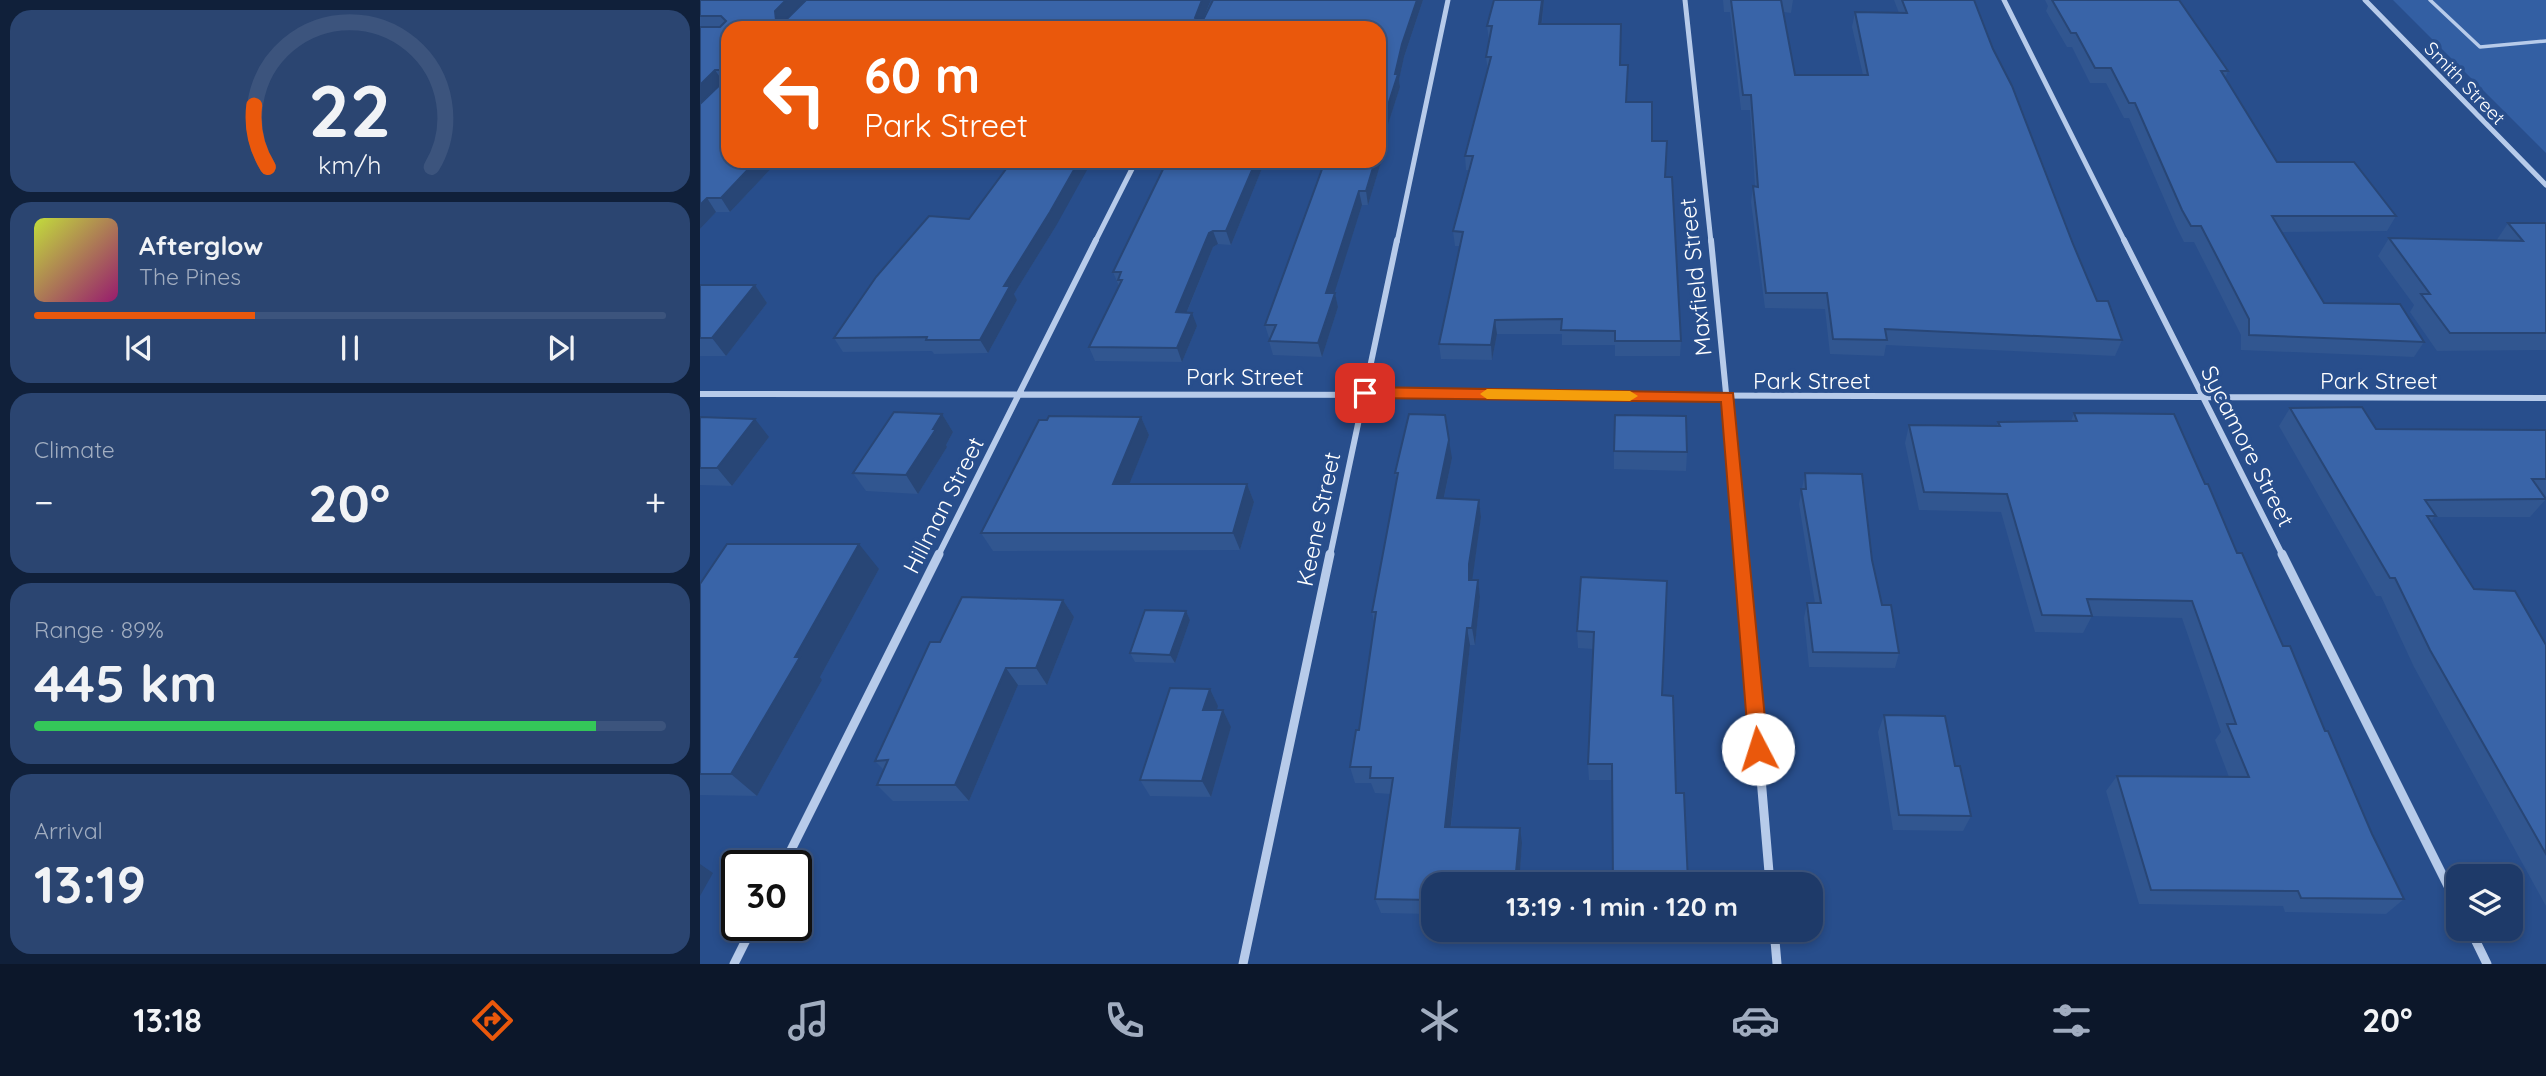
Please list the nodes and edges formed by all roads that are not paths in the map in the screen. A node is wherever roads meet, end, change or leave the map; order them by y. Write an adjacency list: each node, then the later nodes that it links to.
1 (1448, 0): 9 (street, Keene Street)
2 (1685, 0): 12 (street, Maxfield Street)
3 (2004, 0): 13 (street, Sycamore Street)
4 (2365, 0): 8 (street, Smith Street)
5 (2430, 0): 6 (lane)
6 (2546, 41)
7 (1132, 168): 11 (street, Hillman Street)
8 (2546, 185)
9 (1365, 393): 11 (street, Park Street); 12 (street, Park Street); 22 (street, Keene Street)
10 (700, 394): 11 (street, Park Street)
11 (1019, 395): 15 (street, Hillman Street)
12 (1728, 397): 13 (street, Park Street); 16 (street, Maxfield Street)
13 (2202, 398): 14 (street, Park Street); 17 (street, Sycamore Street)
14 (2546, 398)
15 (791, 850)
16 (1769, 872)
17 (2446, 882)
18 (746, 941): 21 (street)
19 (2476, 941): 24 (street)
20 (1775, 942): 23 (street)
21 (734, 964)
22 (1243, 964)
23 (1777, 964)
24 (2487, 964)

